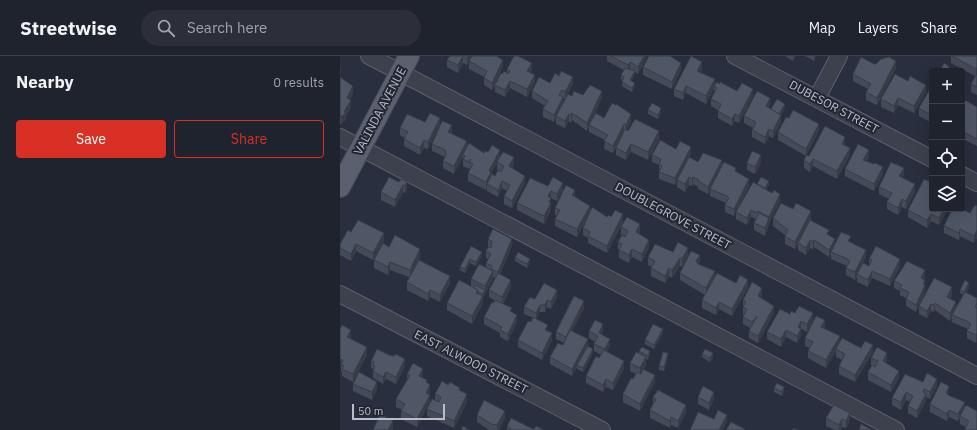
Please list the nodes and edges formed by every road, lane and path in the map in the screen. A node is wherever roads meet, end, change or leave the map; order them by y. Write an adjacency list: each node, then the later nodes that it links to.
1 (370, 56): 4 (street, DOUBLEGROVE STREET)
2 (735, 56): 5 (street, DUBESOR STREET)
3 (839, 56): 5 (street)
4 (405, 64): 7 (main road, VALINDA AVENUE); 13 (street, DOUBLEGROVE STREET)
5 (817, 98): 8 (street, DUBESOR STREET)
6 (340, 137): 7 (street)
7 (361, 148): 11 (main road, VALINDA AVENUE); 15 (street)
8 (929, 157)
9 (964, 176): 10 (street)
10 (977, 183)
11 (340, 188)
12 (340, 294): 14 (street, EAST ALWOOD STREET)
13 (977, 376)
14 (602, 430)
15 (896, 430)

